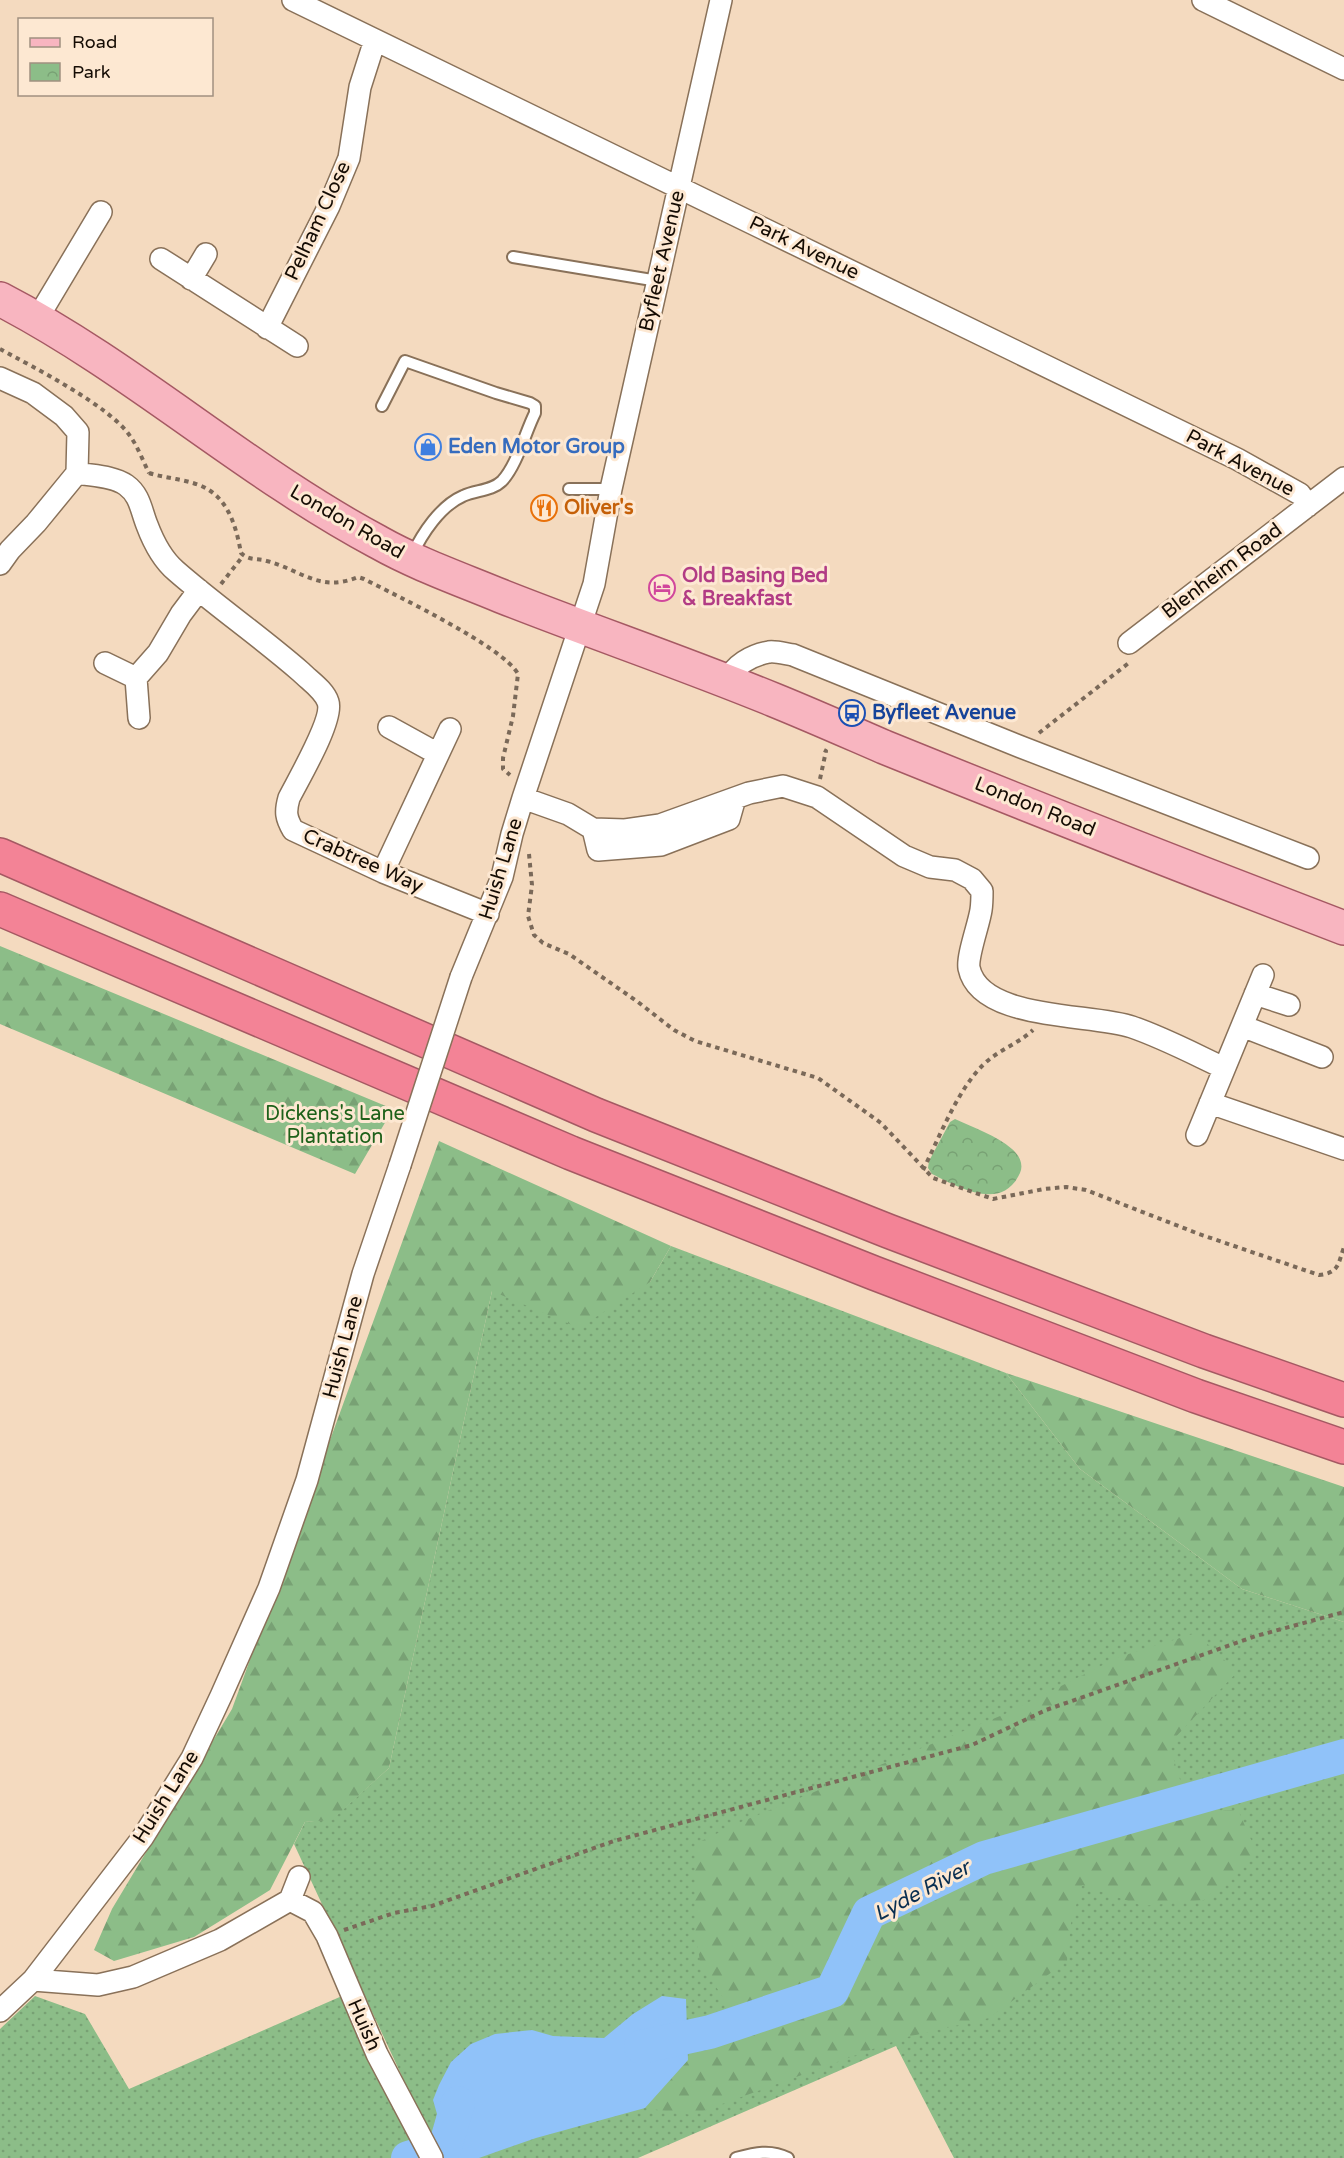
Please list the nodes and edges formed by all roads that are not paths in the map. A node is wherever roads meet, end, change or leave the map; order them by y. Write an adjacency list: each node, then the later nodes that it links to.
1 (293, 0): 4 (street, Park Avenue)
2 (721, 0): 6 (street, Byfleet Avenue)
3 (1203, 0): 5 (street)
4 (375, 40): 6 (street, Park Avenue); 15 (street, Pelham Close)
5 (1344, 69)
6 (679, 189): 12 (street, Byfleet Avenue); 23 (street, Park Avenue)
7 (101, 212): 14 (street)
8 (206, 254): 11 (street)
9 (513, 257): 12 (lane)
10 (161, 259): 11 (street)
11 (191, 279): 15 (street)
12 (658, 281): 22 (street, Byfleet Avenue)
13 (0, 299): 14 (main road, London Road)
14 (38, 319): 24 (main road, London Road)
15 (267, 328): 16 (street)
16 (297, 346)
17 (0, 378): 19 (street)
18 (382, 406): 24 (lane)
19 (77, 473): 25 (street); 26 (street, Crabtree Way)
20 (1344, 478): 23 (street, Blenheim Road)
21 (569, 489): 22 (lane)
22 (611, 489): 27 (street, Byfleet Avenue)
23 (1308, 506): 28 (street, Blenheim Road)
24 (410, 558): 27 (main road, London Road)
25 (0, 564)
26 (205, 595): 30 (street); 39 (street, Crabtree Way)
27 (580, 628): 31 (main road, London Road); 36 (street, Huish Lane)
28 (1129, 644)
29 (105, 663): 30 (street)
30 (136, 678): 32 (street)
31 (727, 682): 38 (street); 42 (main road, London Road)
32 (139, 718)
33 (389, 727): 35 (street)
34 (450, 729): 35 (street)
35 (438, 754): 39 (street)
36 (523, 798): 41 (street, Huish Lane); 46 (street)
37 (0, 855): 50 (highway)
38 (1308, 858)
39 (382, 872): 41 (street, Crabtree Way)
40 (0, 909): 51 (highway)
41 (488, 914): 54 (street, Huish Lane, bridge)
42 (1344, 928)
43 (1289, 1005): 44 (street)
44 (1242, 1026): 45 (street); 46 (street)
45 (1322, 1057)
46 (1224, 1068): 47 (street)
47 (1210, 1103): 48 (street); 49 (street)
48 (1197, 1135)
49 (1344, 1149)
50 (1344, 1401)
51 (1344, 1448)
52 (299, 1877): 53 (street)
53 (290, 1900): 54 (street); 56 (street, Huish)
54 (33, 1980): 55 (street, Huish Lane)
55 (0, 2011)
56 (429, 2153)
57 (736, 2158): 58 (lane)
58 (788, 2158)

